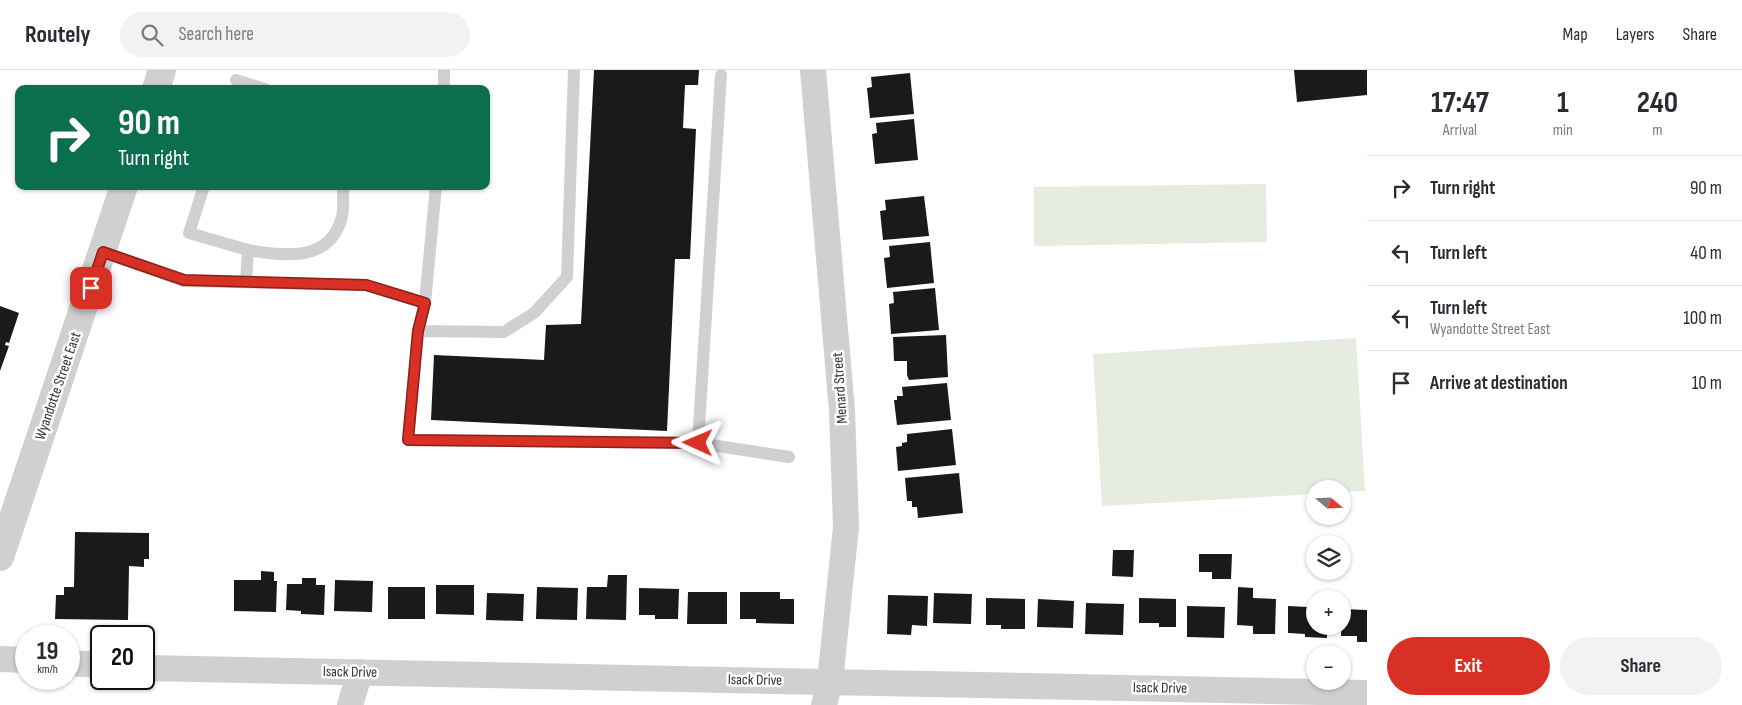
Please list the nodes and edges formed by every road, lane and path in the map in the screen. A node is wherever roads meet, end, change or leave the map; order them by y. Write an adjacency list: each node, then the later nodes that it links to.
1 (162, 70): 7 (street)
2 (444, 70): 9 (lane)
3 (574, 70): 18 (lane)
4 (813, 70): 26 (street, Menard Street)
5 (721, 75): 19 (lane)
6 (237, 79): 8 (lane)
7 (157, 85)
8 (254, 85)
9 (444, 85)
10 (123, 190): 15 (street, Wyandotte Street East)
11 (203, 190): 14 (lane)
12 (343, 190): 14 (lane)
13 (436, 190): 17 (lane)
14 (248, 250): 16 (lane)
15 (103, 252): 16 (lane); 21 (street, Wyandotte Street East)
16 (246, 282): 17 (lane)
17 (425, 303): 18 (lane)
18 (418, 331): 19 (lane)
19 (698, 443): 20 (lane)
20 (790, 457)
21 (0, 557)
22 (0, 659): 23 (street)
23 (15, 660)
24 (155, 668): 25 (street, Isack Drive)
25 (360, 672): 26 (street, Isack Drive); 28 (street)
26 (827, 693): 27 (street, Isack Drive)
27 (1367, 693)
28 (350, 705)

